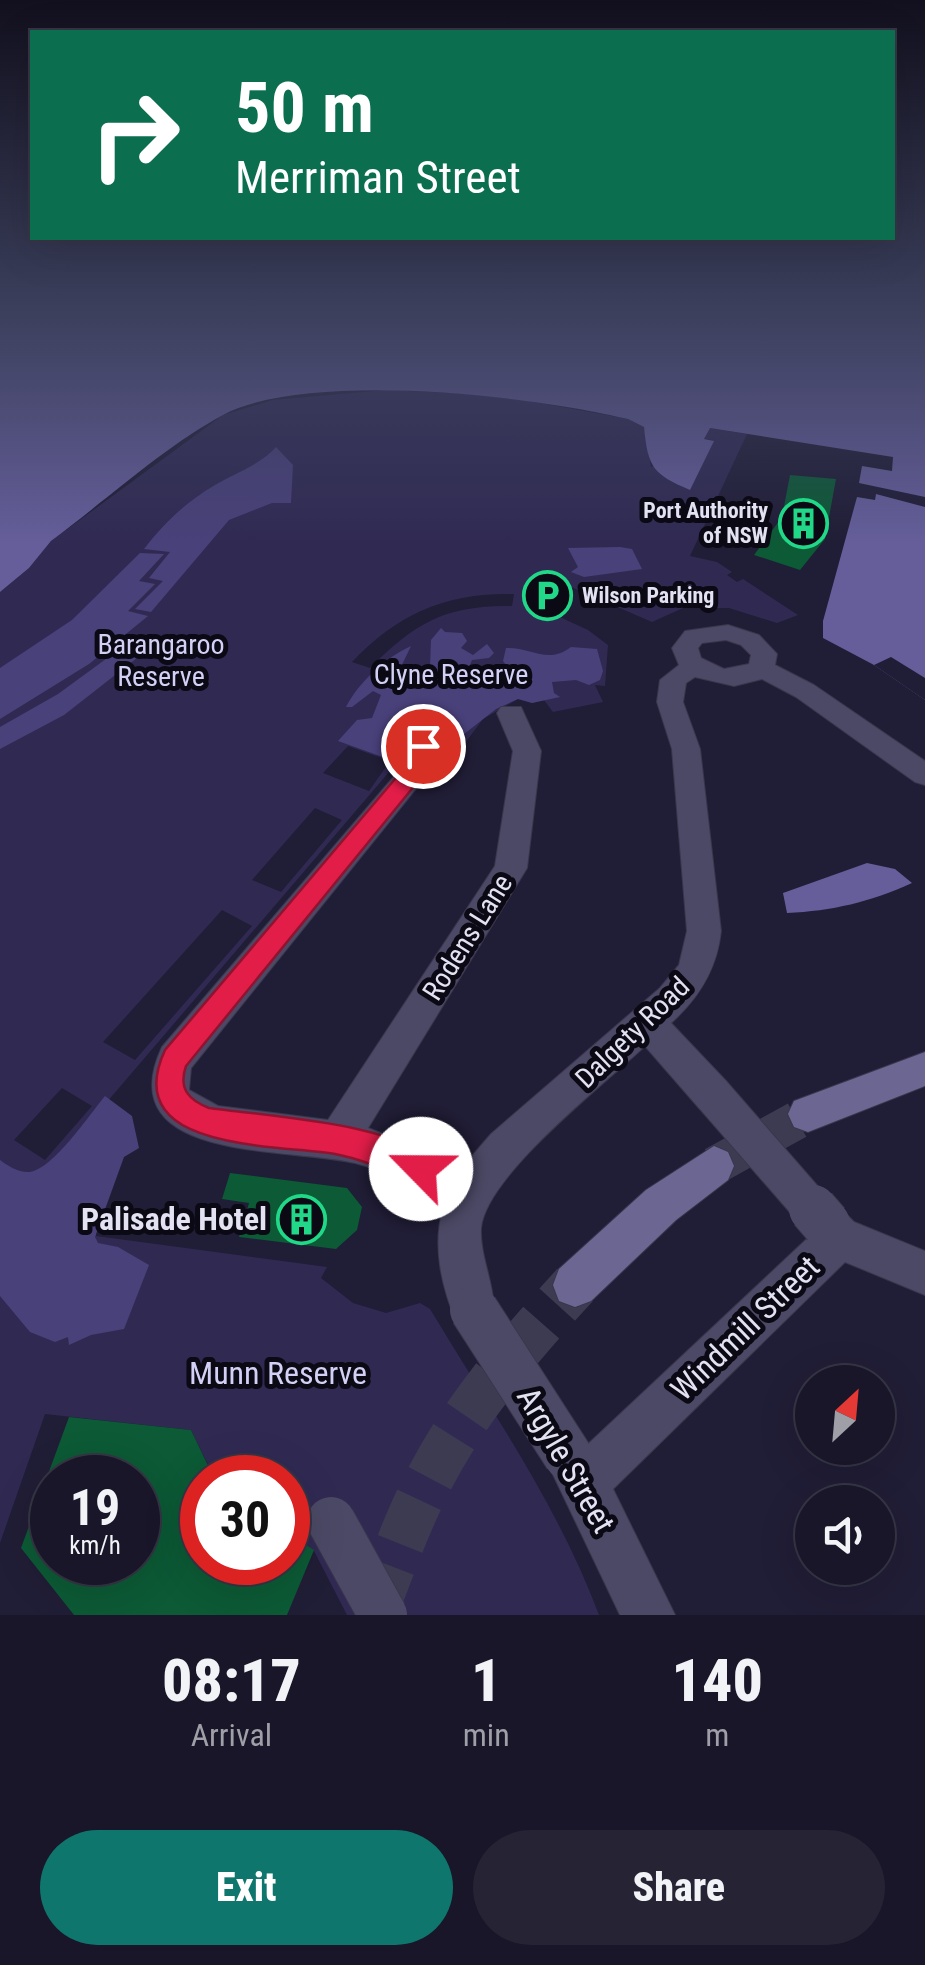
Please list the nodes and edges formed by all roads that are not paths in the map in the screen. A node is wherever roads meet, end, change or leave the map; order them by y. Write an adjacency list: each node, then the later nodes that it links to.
1 (694, 666): 2 (street); 2 (street); 6 (street, Dalgety Road)
2 (762, 668): 5 (street)
3 (511, 713): 9 (street, Rodens Lane)
4 (423, 746): 9 (street)
5 (925, 775)
6 (646, 1022): 11 (street, Dalgety Road); 12 (street, bridge)
7 (925, 1068): 8 (street)
8 (808, 1114)
9 (338, 1140): 11 (street)
10 (714, 1166): 14 (street)
11 (467, 1199): 15 (street, Dalgety Road)
12 (833, 1231): 13 (street, Windmill Street); 16 (street, Windmill Street)
13 (925, 1273)
14 (575, 1285)
15 (474, 1310): 16 (street, Argyle Street, bridge)
16 (576, 1469): 19 (street, Argyle Street)
17 (330, 1521): 18 (street, bridge)
18 (383, 1615)
19 (648, 1615)

